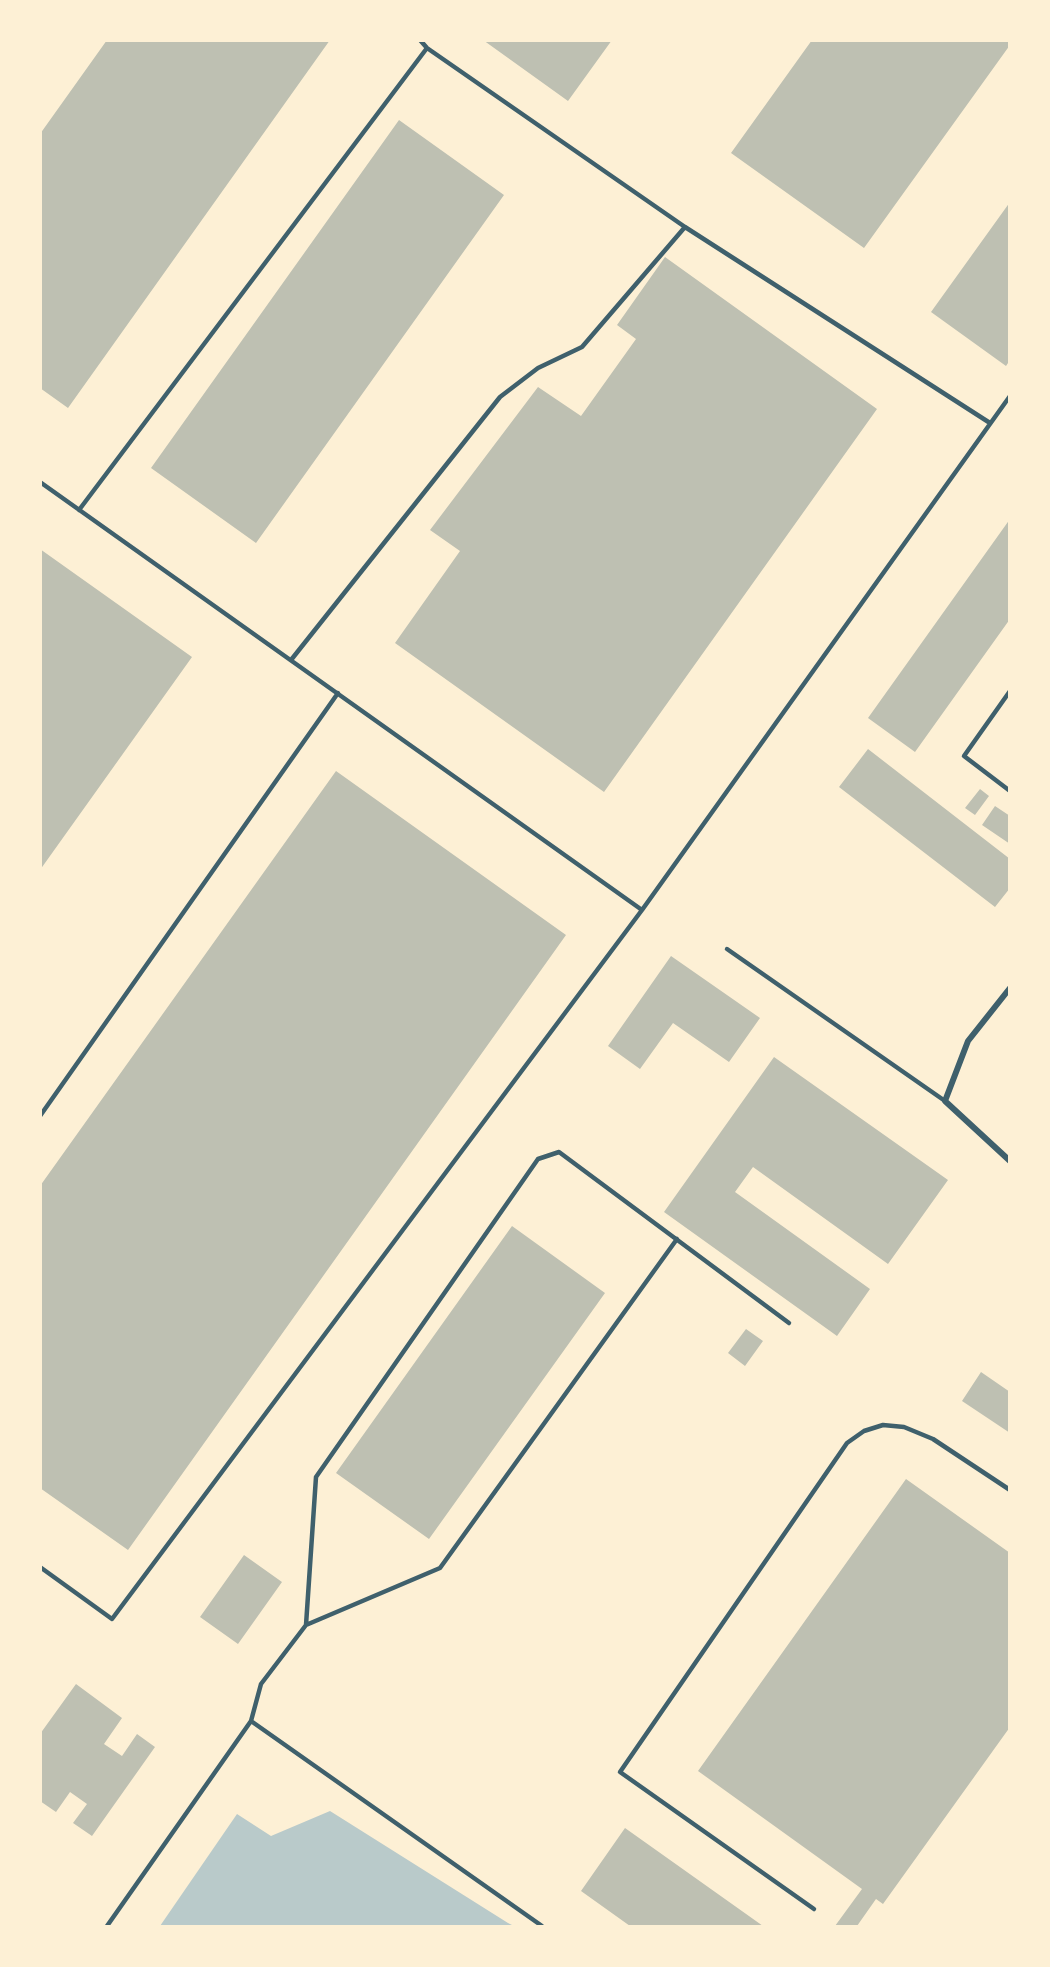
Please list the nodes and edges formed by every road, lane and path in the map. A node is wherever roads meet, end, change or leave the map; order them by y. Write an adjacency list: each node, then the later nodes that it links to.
1 (420, 40): 2 (lane)
2 (427, 48): 3 (lane); 7 (lane)
3 (685, 227): 5 (lane); 8 (lane)
4 (1010, 396): 5 (lane)
5 (990, 423): 12 (lane)
6 (40, 483): 7 (lane)
7 (79, 510): 8 (lane)
8 (291, 660): 10 (lane)
9 (1010, 691): 11 (lane)
10 (338, 693): 12 (lane); 16 (lane)
11 (1010, 791)
12 (642, 910): 21 (lane)
13 (727, 949): 15 (lane)
14 (1010, 988): 15 (street)
15 (945, 1101): 17 (street)
16 (40, 1116)
17 (1010, 1161)
18 (677, 1239): 19 (lane); 22 (lane); 22 (lane)
19 (789, 1323)
20 (1010, 1491): 24 (lane)
21 (40, 1567)
22 (306, 1625): 23 (lane)
23 (251, 1721): 25 (lane); 26 (lane)
24 (814, 1909)
25 (107, 1926)
26 (542, 1926)

